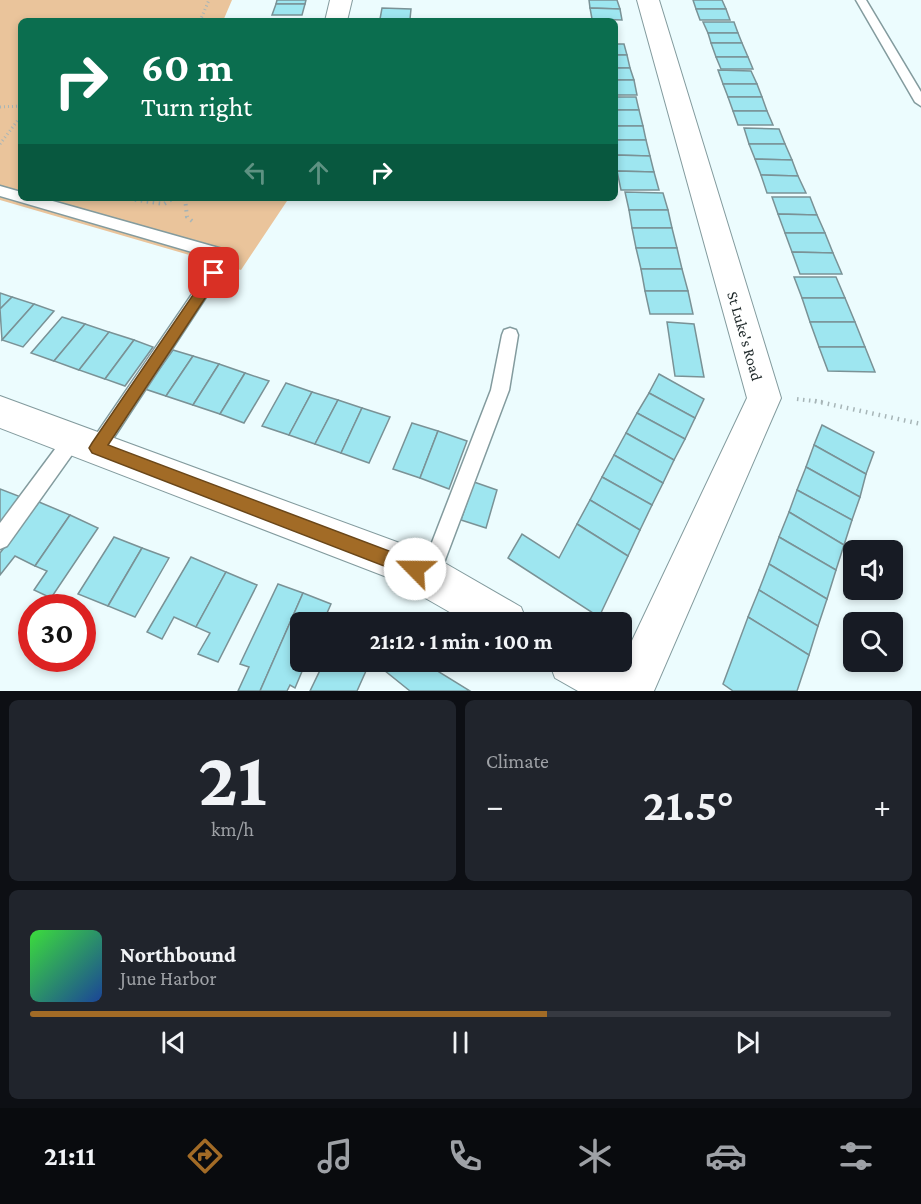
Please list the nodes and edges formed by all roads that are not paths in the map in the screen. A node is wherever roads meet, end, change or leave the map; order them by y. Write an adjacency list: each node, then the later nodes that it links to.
1 (341, 0): 4 (street)
2 (648, 0): 19 (street, St Luke's Road)
3 (861, 0): 5 (lane)
4 (337, 18)
5 (907, 79): 6 (lane); 7 (lane)
6 (921, 79)
7 (921, 102)
8 (0, 191): 9 (lane)
9 (18, 196)
10 (34, 201): 13 (lane)
11 (510, 335): 15 (lane)
12 (0, 412): 13 (street)
13 (85, 444): 14 (lane); 15 (street)
14 (0, 539)
15 (429, 576): 16 (street)
16 (489, 612)
17 (588, 672): 18 (street)
18 (620, 691)
19 (631, 691)

